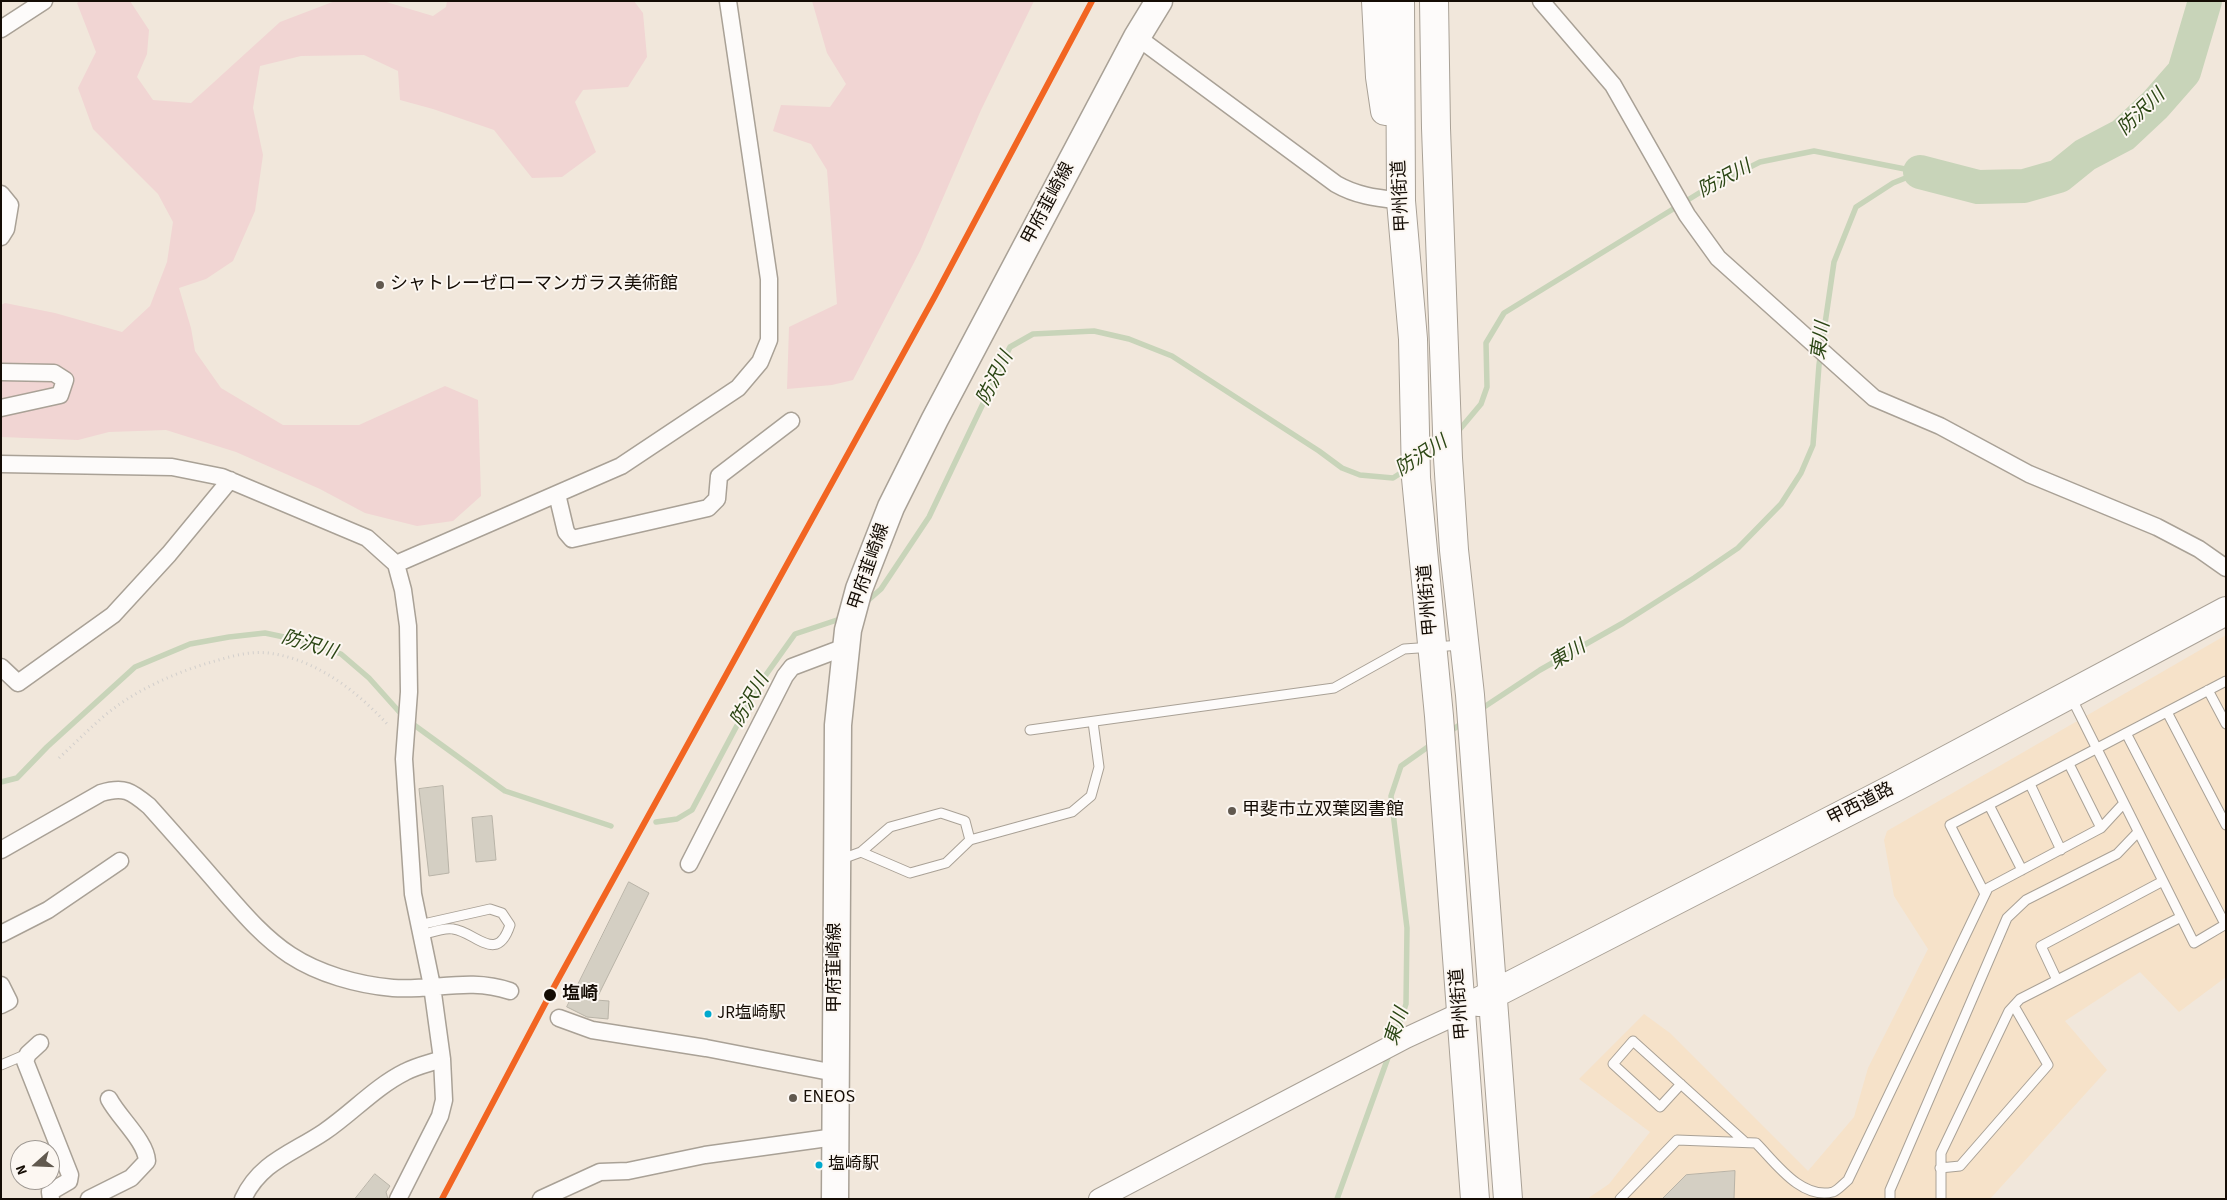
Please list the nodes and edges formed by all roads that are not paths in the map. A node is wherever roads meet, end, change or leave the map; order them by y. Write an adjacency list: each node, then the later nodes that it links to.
1 (44, 1): 9 (street)
2 (728, 1): 20 (street)
3 (1159, 1): 10 (main road, 甲府韮崎線)
4 (1376, 1): 12 (highway)
5 (1400, 1): 12 (highway, 甲州街道)
6 (1434, 1): 14 (highway, 甲州街道)
7 (1450, 1): 14 (highway)
8 (1541, 1): 22 (street)
9 (1, 29)
10 (1137, 37): 12 (street); 24 (main road, 甲府韮崎線)
11 (1, 194): 13 (street)
12 (1401, 201): 26 (highway, 甲州街道)
13 (1, 236)
14 (1441, 295): 25 (highway, 甲州街道)
15 (1, 372): 16 (street)
16 (1, 408)
17 (791, 421): 20 (street)
18 (1, 464): 19 (street)
19 (230, 480): 21 (street); 27 (street)
20 (557, 494): 21 (street)
21 (396, 564): 56 (street)
22 (2226, 568)
23 (2226, 611): 30 (highway, 甲西道路)
24 (847, 638): 49 (main road, 甲府韮崎線); 50 (street)
25 (1464, 645): 26 (lane); 62 (highway, 甲州街道)
26 (1434, 648): 32 (lane); 65 (highway, 甲州街道)
27 (1, 667)
28 (2226, 681): 29 (lane)
29 (2208, 690): 31 (lane); 33 (lane)
30 (2070, 694): 36 (lane); 62 (highway, 甲西道路)
31 (2167, 712): 35 (lane); 41 (lane)
32 (1093, 722): 34 (lane); 44 (lane)
33 (2226, 724)
34 (1030, 730)
35 (2126, 733): 36 (lane); 55 (lane)
36 (2097, 748): 37 (lane); 39 (lane)
37 (2069, 764): 38 (lane); 42 (lane)
38 (2030, 784): 40 (lane); 46 (lane)
39 (2124, 803): 42 (lane); 43 (lane)
40 (1989, 805): 51 (lane); 53 (lane)
41 (2226, 825)
42 (2100, 828): 46 (lane)
43 (2138, 832): 52 (lane); 87 (lane)
44 (970, 840): 47 (lane); 47 (lane)
45 (1, 850): 60 (street)
46 (2061, 850): 51 (lane)
47 (861, 852): 49 (lane)
48 (120, 861): 57 (street)
49 (836, 861): 71 (main road, 甲府韮崎線)
50 (689, 864)
51 (2022, 870): 53 (lane)
52 (2163, 881): 54 (lane); 58 (lane)
53 (1985, 894): 75 (lane)
54 (2181, 917): 55 (lane); 58 (lane)
55 (2225, 924)
56 (420, 930): 56 (lane); 60 (street)
57 (1, 934)
58 (2057, 980): 64 (lane)
59 (1, 985): 63 (street)
60 (432, 986): 61 (street); 69 (street)
61 (510, 991)
62 (1493, 993): 65 (highway, 甲西道路); 85 (highway, 甲州街道)
63 (1, 1005)
64 (2014, 1006): 76 (lane); 76 (lane)
65 (1462, 1012): 83 (street); 84 (highway, 甲州街道)
66 (560, 1018): 71 (street)
67 (40, 1042): 68 (street)
68 (28, 1054): 70 (lane); 77 (street)
69 (442, 1059): 79 (street); 80 (street)
70 (1, 1065)
71 (835, 1073): 74 (main road, 甲府韮崎線)
72 (1681, 1084): 72 (lane); 75 (lane)
73 (109, 1099): 78 (street)
74 (835, 1137): 81 (street); 82 (main road, 甲府韮崎線)
75 (1745, 1142): 86 (lane)
76 (1940, 1168): 88 (lane)
77 (51, 1199)
78 (89, 1199)
79 (243, 1199)
80 (398, 1199)
81 (541, 1199)
82 (835, 1199)
83 (1099, 1199)
84 (1475, 1199)
85 (1508, 1199)
86 (1620, 1199)
87 (1890, 1199)
88 (1941, 1199)

